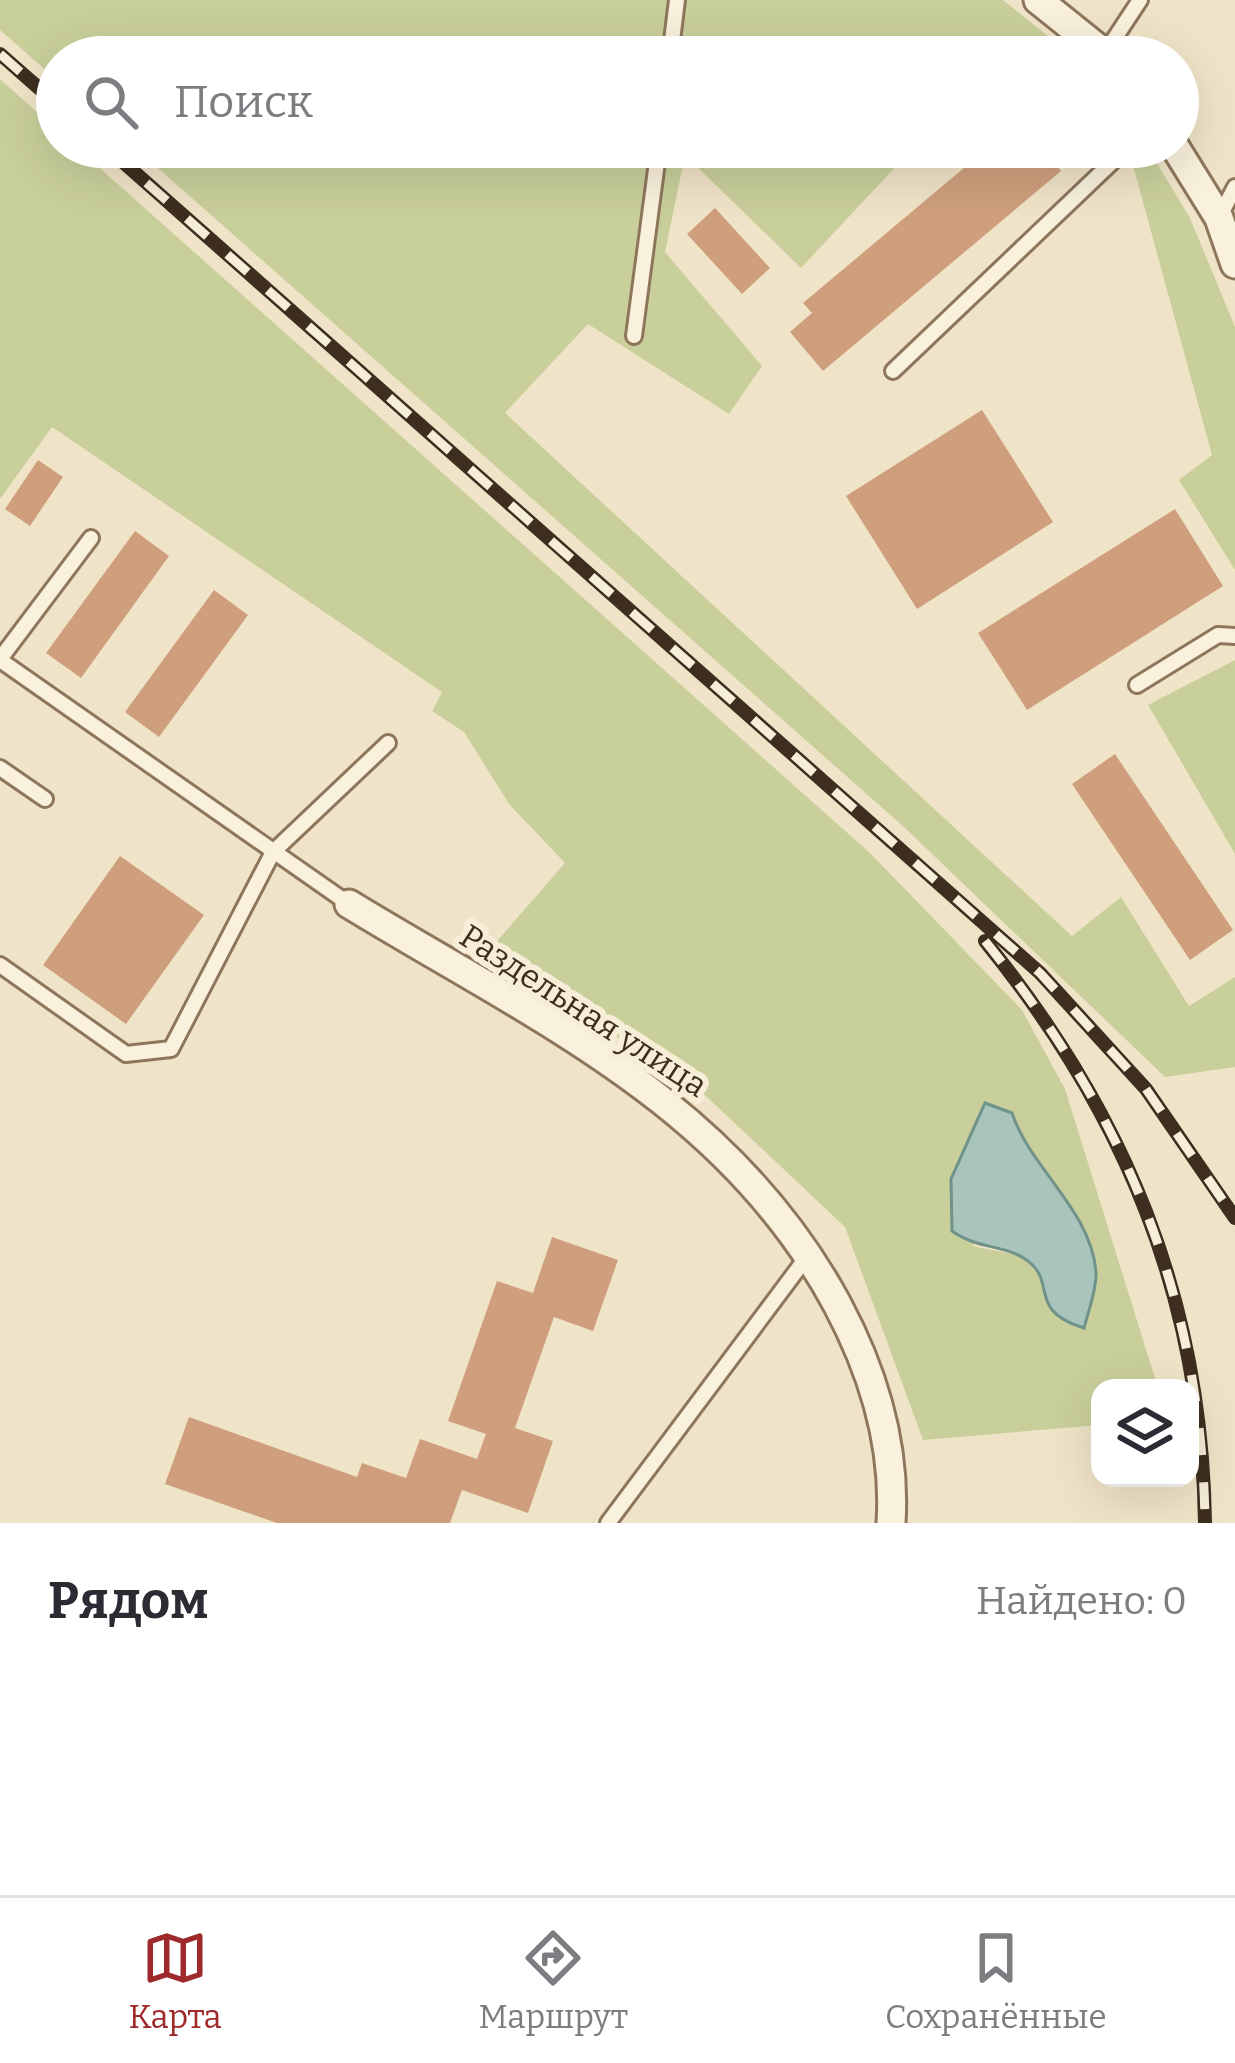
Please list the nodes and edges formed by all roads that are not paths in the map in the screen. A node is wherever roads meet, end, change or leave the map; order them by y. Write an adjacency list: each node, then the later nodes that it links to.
1 (677, 0): 4 (lane)
2 (1038, 0): 5 (street)
3 (1139, 0): 6 (lane)
4 (673, 36)
5 (1083, 36)
6 (1118, 36)
7 (655, 168): 13 (lane)
8 (1107, 168): 14 (lane)
9 (1188, 168): 11 (street)
10 (1235, 187): 11 (lane)
11 (1219, 218): 12 (street)
12 (1235, 264)
13 (634, 336)
14 (893, 371)
15 (91, 538): 17 (lane)
16 (1235, 636): 18 (lane)
17 (0, 659): 22 (lane)
18 (1137, 686)
19 (388, 742): 22 (lane)
20 (0, 768): 21 (lane)
21 (45, 800)
22 (273, 852): 23 (lane); 24 (lane)
23 (349, 904): 25 (street, Раздельная улица)
24 (0, 965)
25 (809, 1253): 26 (lane); 27 (street, Раздельная улица)
26 (608, 1523)
27 (891, 1523)

